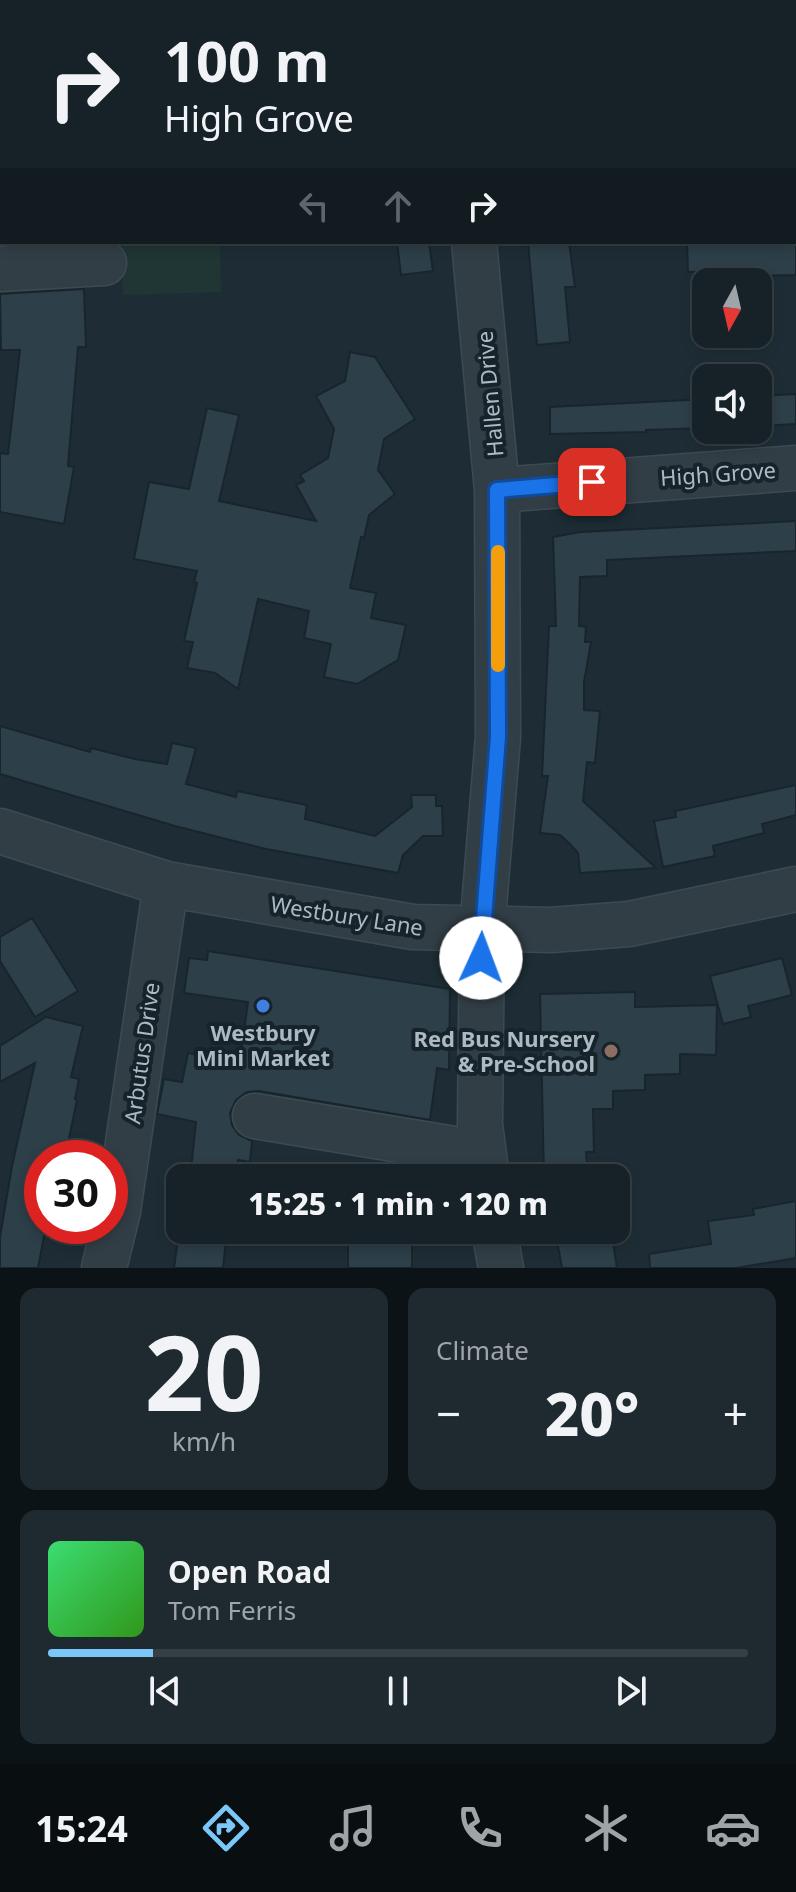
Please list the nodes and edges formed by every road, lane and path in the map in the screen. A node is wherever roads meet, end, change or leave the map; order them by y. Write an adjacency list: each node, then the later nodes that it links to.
1 (474, 244): 5 (street, Hallen Drive)
2 (104, 263): 3 (street)
3 (0, 269)
4 (796, 468): 5 (street, High Grove)
5 (497, 490): 9 (street, Hallen Drive)
6 (0, 831): 7 (street, Westbury Lane)
7 (166, 884): 9 (street, Westbury Lane); 14 (street, Arbutus Drive)
8 (796, 889): 9 (street, Westbury Lane)
9 (482, 930): 12 (street, Hallen Drive)
10 (255, 1116): 11 (street)
11 (483, 1164)
12 (485, 1164)
13 (497, 1244): 15 (street)
14 (104, 1268)
15 (501, 1268)

